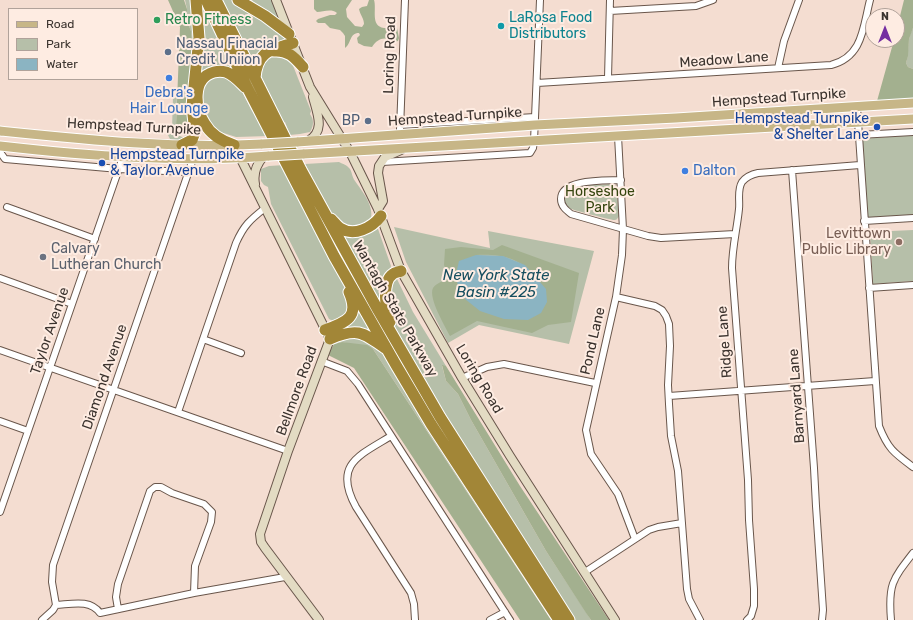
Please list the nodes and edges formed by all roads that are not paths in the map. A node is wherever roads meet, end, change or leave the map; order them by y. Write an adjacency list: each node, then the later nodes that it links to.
1 (196, 0): 41 (highway)
2 (206, 0): 21 (highway, Wantagh State Parkway)
3 (216, 0): 17 (highway, Wantagh State Parkway)
4 (238, 0): 13 (highway)
5 (276, 0): 13 (street)
6 (405, 0): 29 (street, Loring Road)
7 (540, 0): 19 (street)
8 (610, 0): 12 (street)
9 (714, 0): 12 (street)
10 (799, 0): 16 (street)
11 (870, 0): 16 (street, Meadow Lane)
12 (610, 11): 18 (street)
13 (291, 38): 14 (highway); 15 (street)
14 (268, 52): 15 (highway); 17 (highway)
15 (303, 67): 20 (street)
16 (778, 68): 18 (street, Meadow Lane)
17 (255, 78): 59 (highway, Wantagh State Parkway)
18 (608, 78): 19 (street, Meadow Lane)
19 (537, 82): 26 (street)
20 (310, 87): 35 (street, Loring Road); 36 (street)
21 (249, 90): 39 (highway); 66 (highway, Wantagh State Parkway)
22 (913, 103): 23 (main road, Hempstead Turnpike)
23 (857, 107): 26 (main road, Hempstead Turnpike); 27 (street)
24 (913, 118): 25 (main road, Hempstead Turnpike)
25 (885, 120): 27 (main road, Hempstead Turnpike); 28 (main road)
26 (535, 121): 29 (street, Hempstead Turnpike); 32 (main road, Hempstead Turnpike); 37 (street)
27 (858, 122): 33 (street); 34 (main road, Hempstead Turnpike)
28 (913, 123)
29 (400, 125): 32 (street, Loring Road)
30 (0, 131): 38 (main road, Hempstead Turnpike)
31 (913, 132): 33 (street)
32 (400, 135): 35 (main road, Hempstead Turnpike)
33 (859, 135): 51 (street)
34 (618, 136): 37 (main road, Hempstead Turnpike); 55 (street, Pond Lane)
35 (342, 139): 36 (main road, Hempstead Turnpike); 45 (street, Loring Road)
36 (308, 141): 39 (main road, Hempstead Turnpike, bridge)
37 (534, 141): 42 (main road, Hempstead Turnpike); 50 (street)
38 (115, 143): 41 (main road, Hempstead Turnpike); 44 (main road)
39 (234, 145): 41 (main road, Hempstead Turnpike); 48 (street, Bellmore Road)
40 (0, 146): 44 (main road, Hempstead Turnpike)
41 (182, 146)
42 (405, 148): 45 (main road, Hempstead Turnpike); 50 (street)
43 (0, 152): 52 (street)
44 (55, 152): 46 (main road, Hempstead Turnpike)
45 (350, 152): 47 (main road, Hempstead Turnpike, bridge); 60 (street, Loring Road)
46 (123, 157): 49 (main road, Hempstead Turnpike); 52 (street, Taylor Avenue)
47 (266, 157): 48 (main road, Hempstead Turnpike); 56 (street)
48 (240, 158): 49 (main road, Hempstead Turnpike); 56 (street, Bellmore Road)
49 (193, 159): 54 (street, Diamond Avenue)
50 (382, 162): 60 (street)
51 (860, 165): 53 (street, Ridge Lane); 62 (street)
52 (119, 169): 54 (street); 65 (street, Taylor Avenue)
53 (792, 170): 64 (street, Ridge Lane); 84 (street, Barnyard Lane)
54 (189, 172): 85 (street, Diamond Avenue)
55 (621, 180): 63 (street, Pond Lane); 63 (street)
56 (258, 195): 58 (street, Bellmore Road)
57 (7, 207): 65 (street)
58 (265, 208): 73 (street, Bellmore Road); 74 (street)
59 (322, 211): 60 (highway); 75 (highway, Wantagh State Parkway)
60 (379, 213): 67 (street, Loring Road)
61 (913, 218): 62 (street)
62 (864, 221): 70 (street)
63 (623, 230): 64 (street); 71 (street, Pond Lane)
64 (735, 234): 86 (street, Ridge Lane)
65 (95, 239): 72 (street, Taylor Avenue)
66 (334, 256): 73 (highway); 77 (highway, Wantagh State Parkway)
67 (401, 270): 75 (highway); 81 (street, Loring Road)
68 (0, 278): 72 (street)
69 (913, 285): 70 (street)
70 (869, 288): 82 (street)
71 (616, 297): 83 (street, Pond Lane); 87 (street)
72 (72, 304): 80 (street, Taylor Avenue)
73 (327, 335): 77 (highway); 79 (street, Bellmore Road)
74 (203, 339): 78 (street); 88 (street)
75 (399, 347): 111 (highway, Wantagh State Parkway)
76 (0, 350): 80 (street)
77 (388, 350): 110 (highway, Wantagh State Parkway)
78 (241, 353)
79 (321, 361): 91 (street); 92 (street, Bellmore Road)
80 (50, 367): 85 (street); 90 (street, Taylor Avenue)
81 (462, 378): 83 (street); 98 (street, Loring Road)
82 (875, 381): 84 (street); 93 (street)
83 (596, 383): 96 (street, Pond Lane)
84 (808, 386): 86 (street); 115 (street, Barnyard Lane)
85 (114, 390): 88 (street); 101 (street, Diamond Avenue)
86 (741, 390): 87 (street); 114 (street, Ridge Lane)
87 (669, 396): 95 (street)
88 (178, 412): 92 (street)
89 (0, 421): 90 (street)
90 (28, 431): 94 (street, Taylor Avenue)
91 (391, 436): 103 (street); 107 (street)
92 (288, 451): 99 (street, Bellmore Road)
93 (913, 467)
94 (0, 510)
95 (682, 523): 96 (street); 113 (street)
96 (635, 539): 98 (street)
97 (913, 553): 116 (street)
98 (585, 572): 112 (street, Loring Road)
99 (285, 577): 100 (street); 106 (street, Bellmore Road)
100 (194, 593): 102 (street); 102 (street)
101 (56, 605): 104 (street); 105 (street)
102 (118, 609): 104 (street)
103 (505, 612): 108 (street); 109 (street)
104 (101, 617)
105 (42, 620)
106 (319, 620)
107 (415, 620)
108 (490, 620)
109 (510, 620)
110 (559, 620)
111 (569, 620)
112 (615, 620)
113 (700, 620)
114 (747, 620)
115 (822, 620)
116 (891, 620)

